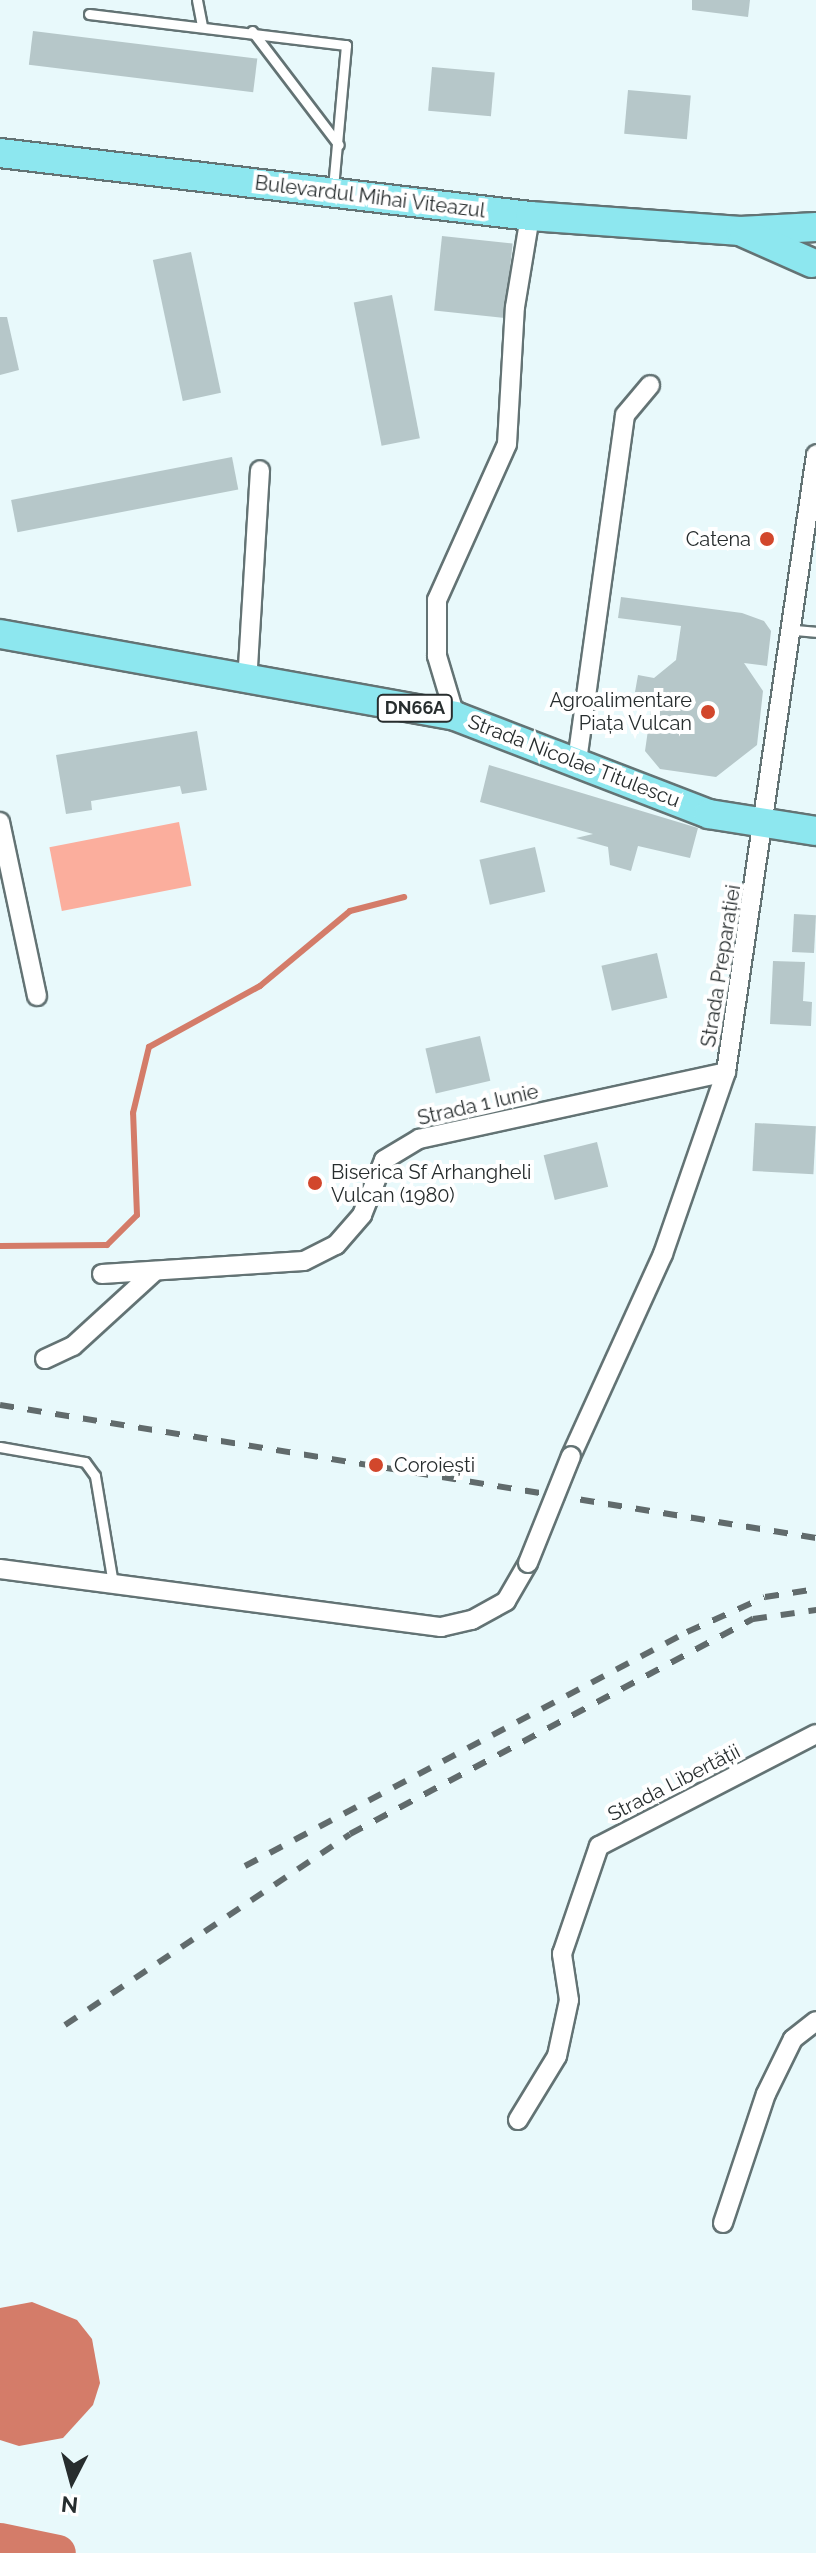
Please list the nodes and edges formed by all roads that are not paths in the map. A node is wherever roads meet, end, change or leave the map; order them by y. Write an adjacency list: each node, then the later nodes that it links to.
1 (197, 0): 3 (lane)
2 (89, 14): 3 (lane)
3 (202, 26): 4 (lane)
4 (252, 31): 5 (lane); 5 (lane)
5 (339, 145): 7 (lane)
6 (0, 153): 7 (main road, Bulevardul Mihai Viteazul)
7 (332, 192): 8 (main road, Bulevardul Mihai Viteazul)
8 (530, 216): 10 (main road, Bulevardul Mihai Viteazul); 20 (street)
9 (816, 228): 10 (main road, Bulevardul Mihai Viteazul); 11 (main road)
10 (740, 231): 11 (main road, Bulevardul Mihai Viteazul)
11 (815, 269)
12 (650, 385): 21 (street)
13 (816, 455): 15 (street, Strada Preparației)
14 (260, 470): 19 (street)
15 (815, 482): 16 (street, Strada Preparației)
16 (794, 630): 17 (lane); 23 (street, Strada Preparației)
17 (816, 632)
18 (0, 634): 19 (main road, Strada Nicolae Titulescu / DN66A)
19 (247, 683): 20 (main road, Strada Nicolae Titulescu / DN66A)
20 (455, 716): 21 (main road, Strada Nicolae Titulescu / DN66A)
21 (577, 761): 23 (main road, Strada Nicolae Titulescu / DN66A)
22 (0, 822): 25 (street)
23 (764, 824): 24 (main road, Strada Nicolae Titulescu / DN66A); 26 (street, Strada Preparației)
24 (816, 831)
25 (37, 996)
26 (726, 1072): 27 (street, Strada 1 Iunie); 32 (street, Strada Preparației, bridge)
27 (155, 1271): 28 (street, Strada 1 Iunie); 29 (street)
28 (102, 1274)
29 (45, 1359)
30 (0, 1447): 32 (lane)
31 (0, 1569): 32 (street, Strada Preparației)
32 (113, 1587)
33 (816, 1734): 35 (street, Strada Libertății)
34 (816, 2021): 36 (street)
35 (518, 2120)
36 (723, 2223)

